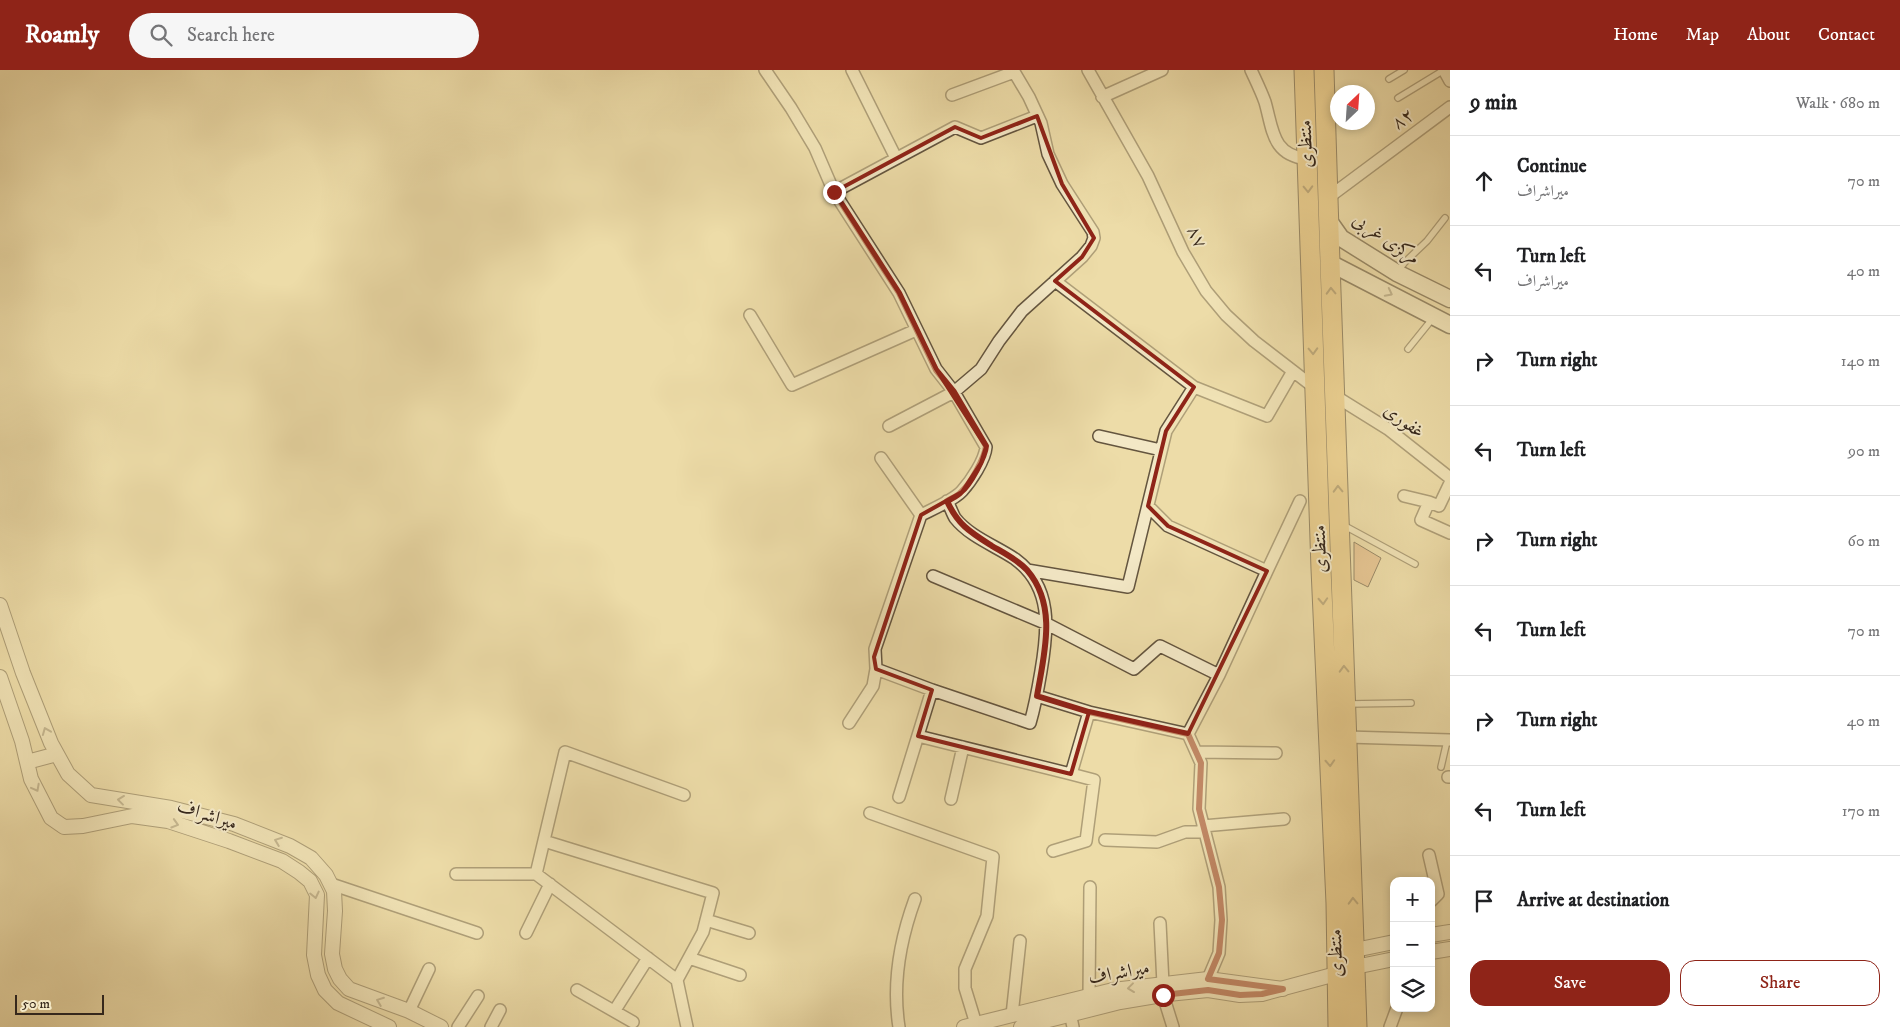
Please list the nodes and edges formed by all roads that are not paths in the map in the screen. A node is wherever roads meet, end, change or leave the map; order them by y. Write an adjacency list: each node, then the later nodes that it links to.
1 (765, 70): 20 (street)
2 (852, 70): 18 (street)
3 (1088, 70): 14 (street, ۸۷)
4 (1251, 70): 19 (street)
5 (1304, 70): 19 (main road, منتظری)
6 (1324, 70): 21 (main road, منتظری)
7 (1404, 70): 11 (lane)
8 (1444, 70): 12 (street); 15 (lane)
9 (1013, 71): 13 (street); 17 (street)
10 (1156, 71): 14 (street)
11 (1389, 79)
12 (1450, 80)
13 (952, 96)
14 (1102, 97): 33 (street, ۸۷)
15 (1398, 98)
16 (1450, 107): 21 (street, ۸۲)
17 (1037, 116): 18 (street); 26 (street)
18 (896, 158): 20 (street)
19 (1307, 159): 35 (main road, منتظری, one-way to 35)
20 (834, 192): 31 (street)
21 (1329, 197): 23 (main road, منتظری)
22 (1445, 218): 25 (lane)
23 (1329, 221): 24 (main road, منتظری); 25 (main road, مرکزی غربی)
24 (1330, 263): 29 (main road, one-way to 29); 37 (main road, منتظری, one-way to 24)
25 (1397, 273): 27 (main road, مرکزی غربی)
26 (1055, 281): 34 (street); 36 (street)
27 (1450, 299)
28 (750, 314): 31 (street)
29 (1434, 316): 30 (main road); 32 (lane)
30 (1450, 325)
31 (916, 330): 36 (street)
32 (1408, 349)
33 (1293, 370): 34 (street); 35 (street, ۸۷)
34 (1194, 387): 40 (street)
35 (1315, 388): 90 (main road, منتظری, one-way to 90)
36 (954, 392): 38 (street); 46 (street)
37 (1335, 396): 42 (street, غفوری); 50 (main road, منتظری, one-way to 37)
38 (889, 426)
39 (1099, 436): 40 (street)
40 (1161, 450): 48 (street)
41 (881, 458): 49 (street)
42 (1450, 478)
43 (1450, 483): 47 (street)
44 (1404, 496): 47 (street)
45 (1300, 500): 54 (street)
46 (947, 501): 49 (street); 53 (street)
47 (1429, 502): 51 (street)
48 (1148, 506): 53 (street); 54 (street)
49 (921, 515): 58 (street)
50 (1340, 523): 52 (lane); 63 (main road, منتظری, one-way to 50)
51 (1450, 532)
52 (1416, 564)
53 (1027, 570): 57 (street)
54 (1267, 572): 59 (street)
55 (933, 576): 57 (street)
56 (0, 605): 74 (street, میراشراف, one-way to 56)
57 (1047, 624): 59 (street); 62 (street)
58 (876, 669): 61 (street); 66 (street)
59 (1219, 675): 67 (street)
60 (0, 677): 75 (street, میراشراف)
61 (932, 690): 62 (street); 68 (street)
62 (1037, 696): 65 (street)
63 (1346, 704): 64 (lane); 69 (main road, منتظری)
64 (1411, 704)
65 (1089, 712): 67 (street); 76 (street)
66 (849, 723)
67 (1188, 734): 72 (street)
68 (918, 736): 71 (street); 79 (street)
69 (1347, 737): 70 (street); 90 (main road, منتظری)
70 (1449, 741): 77 (lane)
71 (963, 747): 76 (street); 80 (street)
72 (1197, 752): 73 (street); 83 (street)
73 (1276, 753)
74 (57, 754): 75 (street); 93 (street, میراشراف, one-way to 74)
75 (27, 762): 131 (street, میراشراف, one-way to 131)
76 (1071, 774): 86 (street)
77 (1446, 774)
78 (684, 794): 85 (street)
79 (898, 797)
80 (951, 798)
81 (870, 813): 130 (street)
82 (1284, 820): 83 (street)
83 (1203, 829): 84 (street); 116 (street)
84 (1105, 840)
85 (544, 841): 89 (street); 98 (street)
86 (1053, 851)
87 (1429, 855): 91 (street)
88 (456, 874): 89 (street)
89 (536, 874): 94 (street)
90 (1343, 876): 111 (main road, منتظری, one-way to 90); 114 (main road, منتظری)
91 (1434, 877)
92 (1435, 881): 96 (street)
93 (331, 884): 101 (street); 125 (street, میراشراف, one-way to 93)
94 (550, 884): 102 (street); 109 (street)
95 (1090, 887): 122 (street)
96 (1435, 897)
97 (914, 898): 136 (street)
98 (706, 920): 103 (street); 110 (street)
99 (1160, 923): 120 (street)
100 (1450, 932): 104 (street)
101 (477, 933)
102 (526, 933)
103 (750, 933)
104 (1435, 934)
105 (1020, 941): 127 (street)
106 (1390, 944): 111 (street)
107 (1450, 949): 108 (street)
108 (1435, 951)
109 (648, 958): 117 (street); 124 (street)
110 (689, 958): 115 (street); 117 (street)
111 (1355, 958): 112 (street); 140 (main road, منتظری)
112 (1390, 959)
113 (429, 970): 125 (street)
114 (1336, 974): 118 (street, میراشراف); 139 (main road, منتظری)
115 (740, 975)
116 (1208, 979): 118 (street, میراشراف); 120 (street, میراشراف)
117 (676, 980): 135 (street)
118 (1283, 989): 120 (street, میراشراف)
119 (577, 990): 124 (street)
120 (1163, 990): 122 (street, میراشراف, one-way to 122); 128 (street, میراشراف); 138 (street)
121 (478, 996): 133 (street)
122 (1090, 996): 127 (street, میراشراف)
123 (500, 1010): 134 (street)
124 (615, 1010): 129 (street)
125 (409, 1011): 132 (street, میراشراف)
126 (1396, 1012): 141 (street)
127 (1012, 1015): 130 (street, میراشراف)
128 (1072, 1020): 137 (street, میراشراف)
129 (633, 1022)
130 (970, 1025)
131 (389, 1027)
132 (441, 1027)
133 (458, 1027)
134 (491, 1027)
135 (687, 1027)
136 (900, 1027)
137 (1021, 1027)
138 (1173, 1027)
139 (1338, 1027)
140 (1357, 1027)
141 (1390, 1027)

